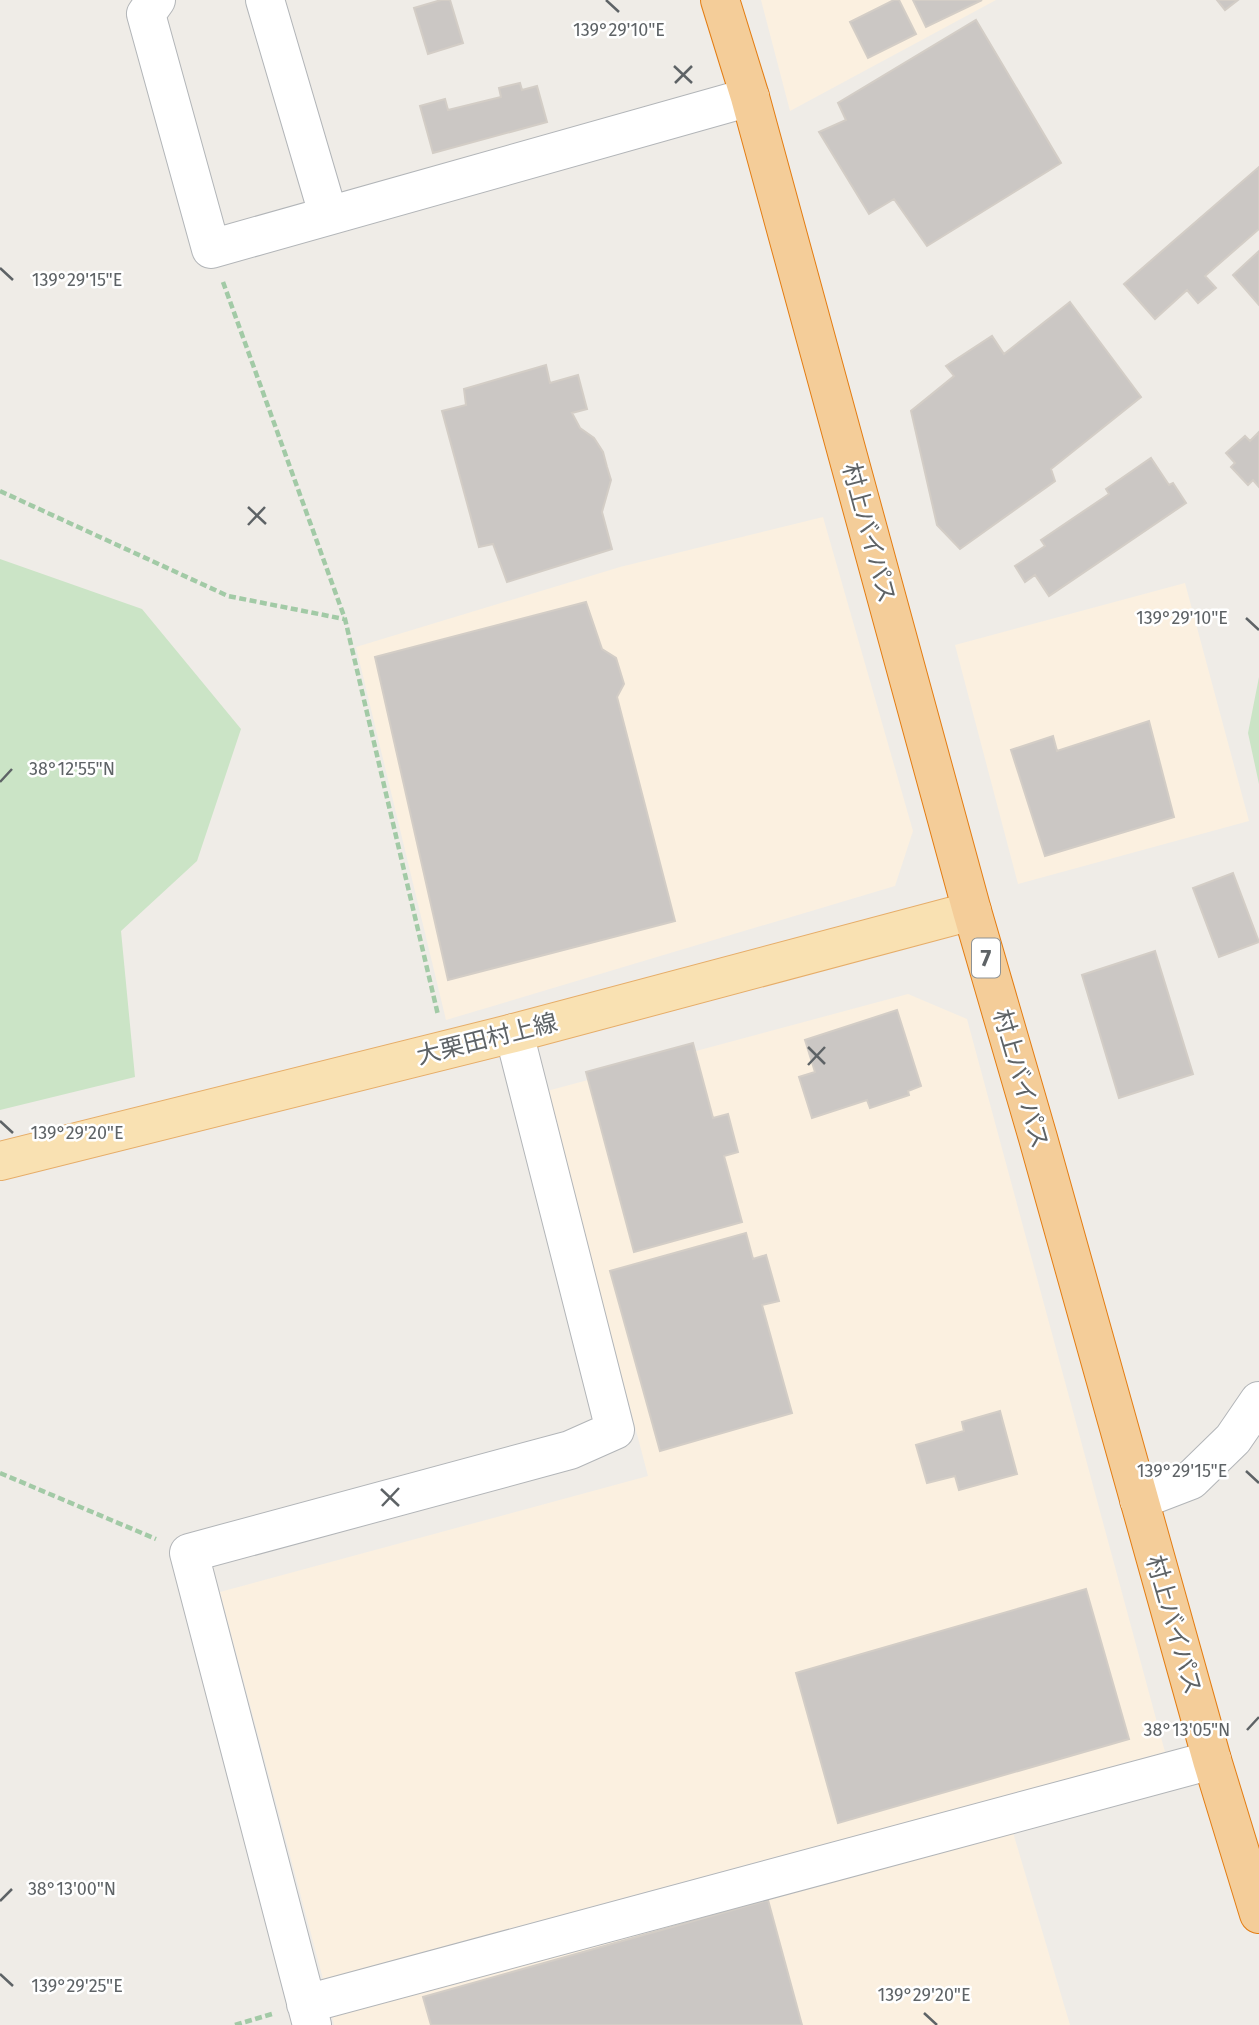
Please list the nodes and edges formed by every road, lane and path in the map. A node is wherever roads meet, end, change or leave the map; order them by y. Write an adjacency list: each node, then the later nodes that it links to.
1 (156, 0): 6 (street)
2 (265, 0): 5 (street)
3 (720, 0): 4 (highway, 村上バイパス / 7)
4 (750, 97): 5 (street); 9 (highway, 村上バイパス / 7)
5 (328, 214): 6 (street)
6 (211, 249): 8 (path)
7 (0, 491): 8 (path)
8 (345, 619): 11 (path)
9 (972, 911): 10 (main road, 大栗田村上線); 15 (highway, 村上バイパス / 7)
10 (514, 1033): 11 (main road, 大栗田村上線); 16 (street)
11 (446, 1050): 12 (main road, 大栗田村上線)
12 (0, 1161)
13 (1259, 1401): 15 (street)
14 (0, 1473): 16 (path)
15 (1139, 1500): 17 (highway, 村上バイパス / 7)
16 (189, 1553): 19 (street)
17 (1212, 1760): 18 (highway, 村上バイパス / 7); 19 (street)
18 (1259, 1914)
19 (309, 2015)

